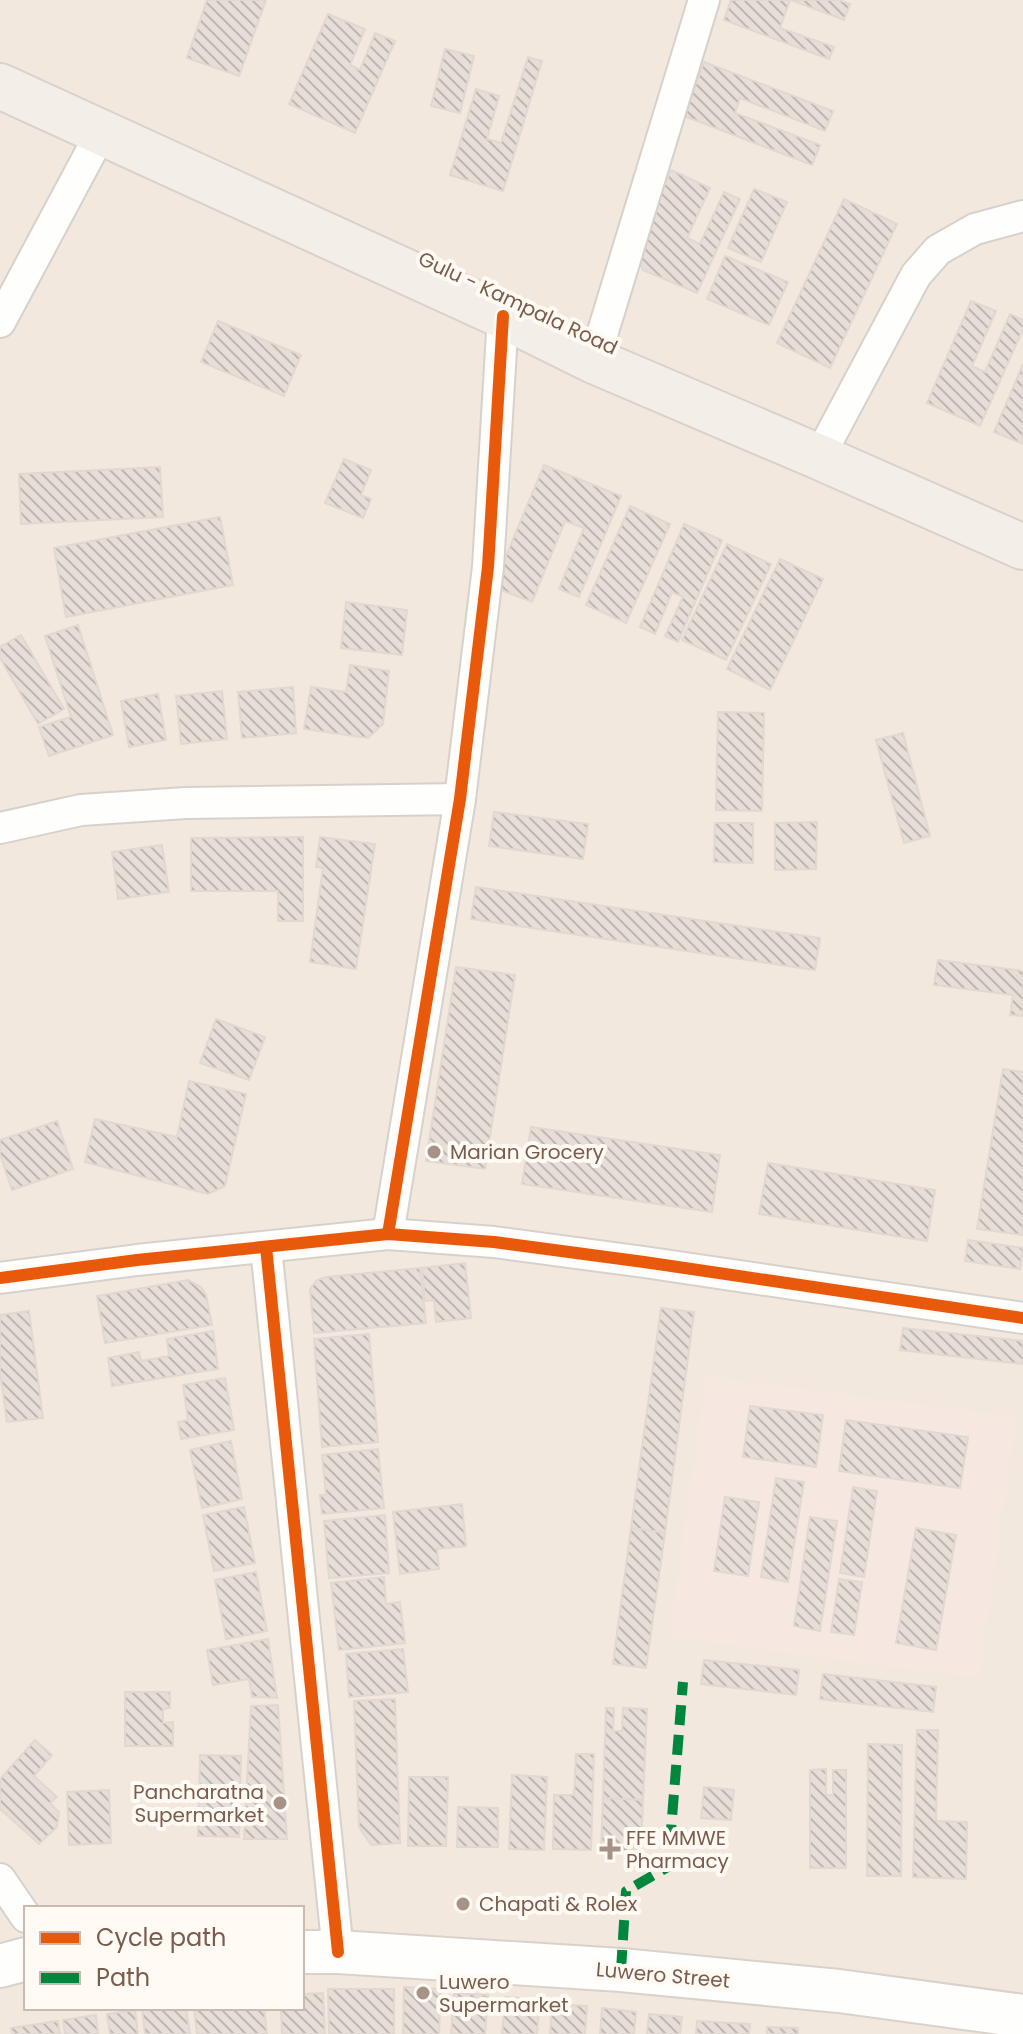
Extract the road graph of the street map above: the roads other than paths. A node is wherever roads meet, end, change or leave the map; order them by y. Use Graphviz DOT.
graph roads {
  1 [pos="704,0"];
  2 [pos="0,86"];
  3 [pos="101,133"];
  4 [pos="1023,216"];
  5 [pos="503,316"];
  6 [pos="0,322"];
  7 [pos="594,361"];
  8 [pos="819,457"];
  9 [pos="1023,547"];
  10 [pos="460,799"];
  11 [pos="0,828"];
  12 [pos="388,1234"];
  13 [pos="266,1247"];
  14 [pos="0,1278"];
  15 [pos="1023,1318"];
  16 [pos="0,1879"];
  17 [pos="24,1914"];
  18 [pos="320,1952"];
  19 [pos="24,1960"];
  20 [pos="0,1966"];
  21 [pos="1023,2016"];
  1 -- 7 [label="street"];
  2 -- 3 [label="main road, Gulu - Kampala Road"];
  3 -- 5 [label="main road, Gulu - Kampala Road"];
  3 -- 6 [label="street"];
  4 -- 8 [label="street"];
  5 -- 7 [label="main road, Gulu - Kampala Road"];
  5 -- 10 [label="street"];
  7 -- 8 [label="main road, Gulu - Kampala Road"];
  8 -- 9 [label="main road, Gulu - Kampala Road"];
  10 -- 11 [label="street"];
  10 -- 12 [label="street"];
  12 -- 13 [label="street"];
  12 -- 15 [label="street"];
  13 -- 14 [label="street"];
  13 -- 18 [label="street"];
  16 -- 17 [label="street"];
  18 -- 21 [label="main road, Luwero Street"];
  19 -- 20 [label="main road"];
}
